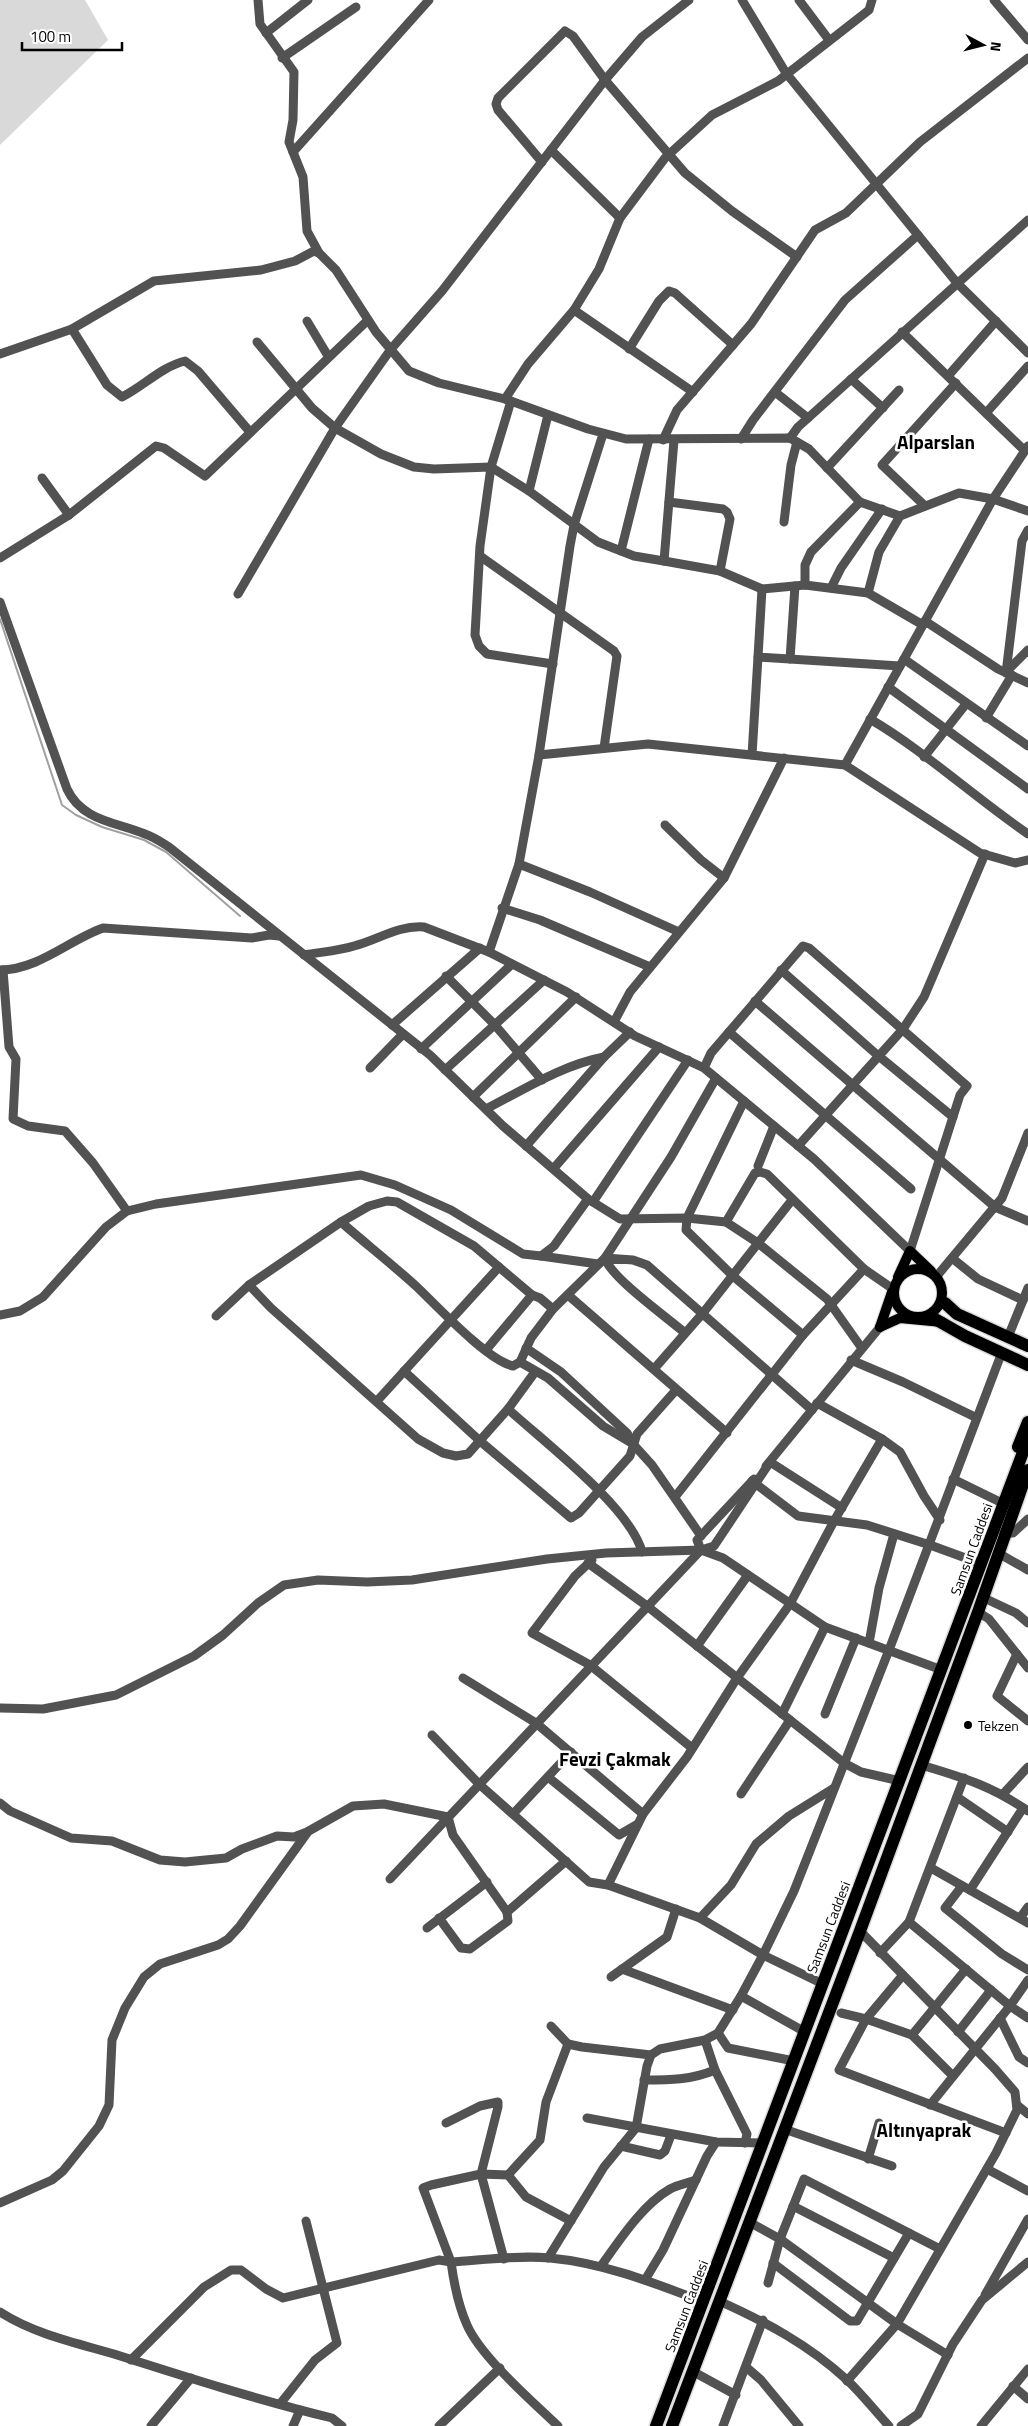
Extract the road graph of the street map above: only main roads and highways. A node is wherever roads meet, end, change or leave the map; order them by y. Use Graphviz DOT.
graph roads {
  1 [pos="936,1277"];
  2 [pos="894,1286"];
  3 [pos="944,1298"];
  4 [pos="917,1318"];
  5 [pos="936,1320"];
  6 [pos="1028,1346"];
  7 [pos="1028,1352"];
  8 [pos="1028,1360"];
  9 [pos="1028,1365"];
  10 [pos="1028,1422"];
  11 [pos="1028,1439"];
  12 [pos="1028,1470"];
  13 [pos="1028,1489"];
  14 [pos="999,1532"];
  15 [pos="656,2426"];
  16 [pos="672,2426"];
  1 -- 2 [label="main road"];
  1 -- 2 [label="main road"];
  1 -- 3 [label="main road"];
  2 -- 4 [label="main road"];
  2 -- 4 [label="main road"];
  3 -- 4 [label="main road"];
  3 -- 6 [label="highway"];
  3 -- 7 [label="main road"];
  4 -- 5 [label="main road"];
  5 -- 8 [label="main road"];
  5 -- 9 [label="highway"];
  10 -- 14 [label="highway"];
  11 -- 14 [label="highway, Samsun Caddesi"];
  12 -- 14 [label="highway, Samsun Caddesi"];
  13 -- 14 [label="highway"];
  14 -- 15 [label="highway, Samsun Caddesi"];
  14 -- 16 [label="highway, Samsun Caddesi"];
}
